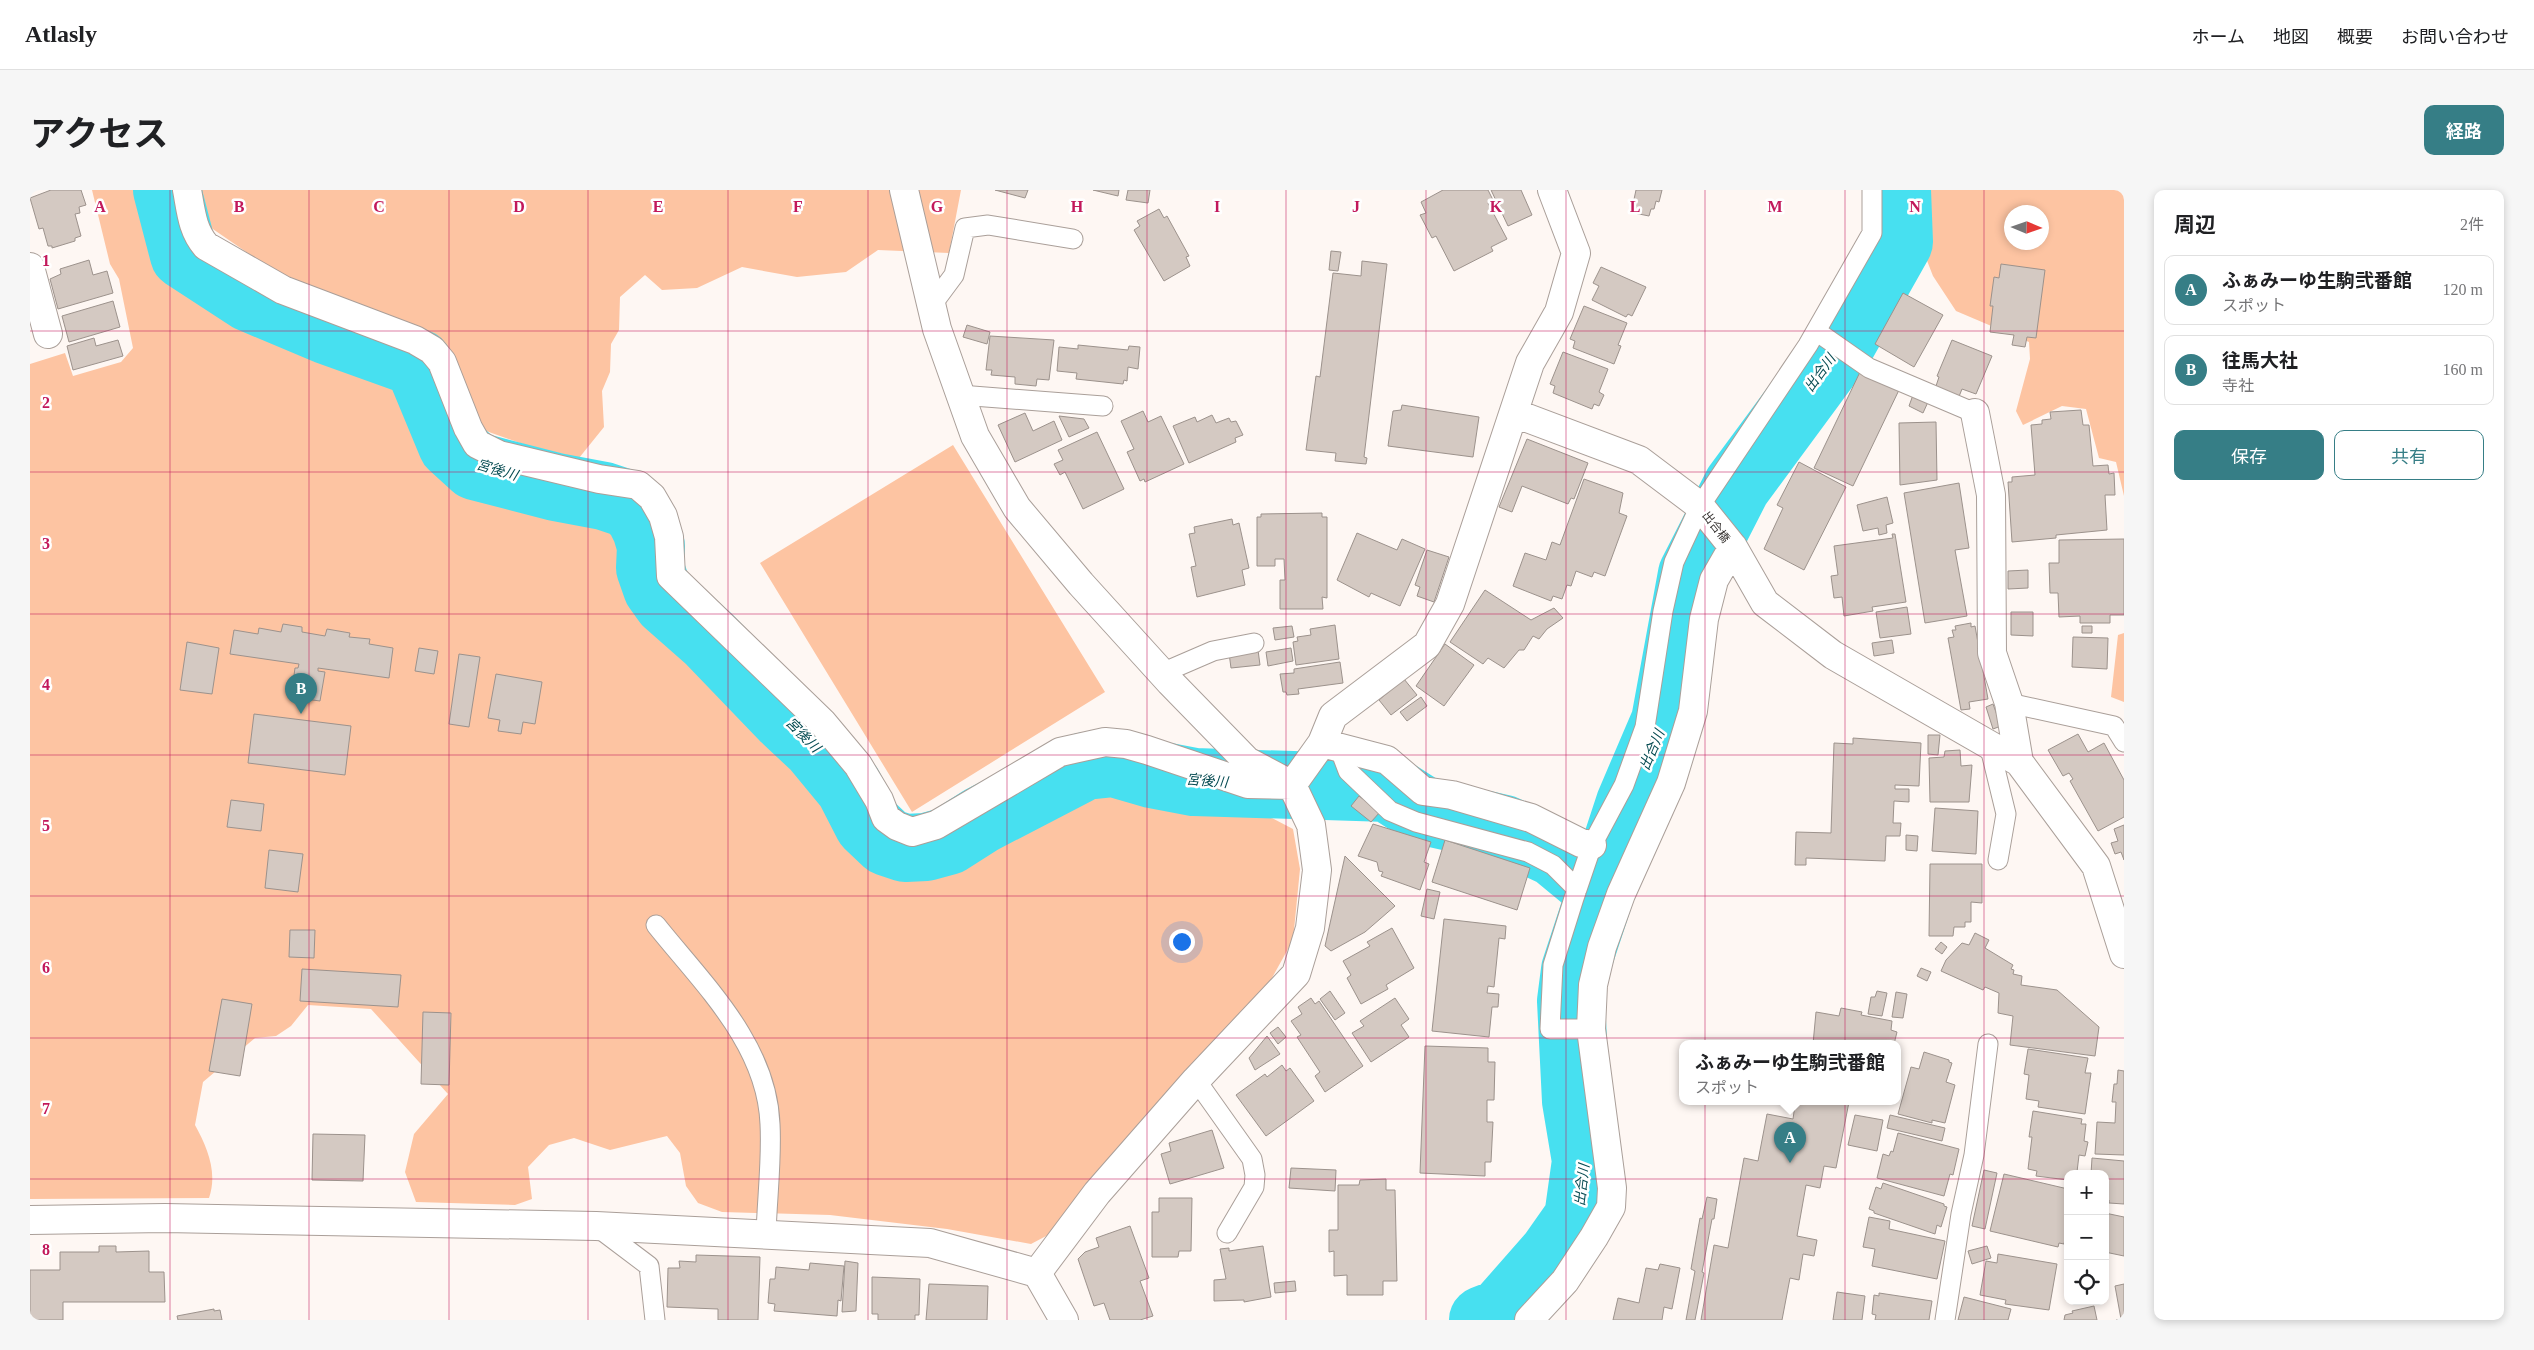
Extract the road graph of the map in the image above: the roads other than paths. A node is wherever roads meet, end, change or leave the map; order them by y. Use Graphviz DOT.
graph roads {
  1 [pos="187,190"];
  2 [pos="904,190"];
  3 [pos="1552,190"];
  4 [pos="1872,190"];
  5 [pos="1073,239"];
  6 [pos="30,267"];
  7 [pos="931,306"];
  8 [pos="1816,331"];
  9 [pos="48,334"];
  10 [pos="960,395"];
  11 [pos="1102,406"];
  12 [pos="1514,413"];
  13 [pos="1975,413"];
  14 [pos="1700,506"];
  15 [pos="1733,547"];
  16 [pos="1254,644"];
  17 [pos="1162,673"];
  18 [pos="2009,703"];
  19 [pos="2124,742"];
  20 [pos="1989,744"];
  21 [pos="1331,745"];
  22 [pos="2019,762"];
  23 [pos="1292,785"];
  24 [pos="1592,845"];
  25 [pos="1998,860"];
  26 [pos="1577,890"];
  27 [pos="656,925"];
  28 [pos="2124,954"];
  29 [pos="1591,1029"];
  30 [pos="1988,1044"];
  31 [pos="1196,1080"];
  32 [pos="30,1220"];
  33 [pos="596,1226"];
  34 [pos="1227,1233"];
  35 [pos="766,1235"];
  36 [pos="1037,1273"];
  37 [pos="655,1320"];
  38 [pos="1064,1320"];
  39 [pos="1530,1320"];
  40 [pos="1945,1320"];
  1 -- 23 [label="street"];
  2 -- 7 [label="street"];
  3 -- 12 [label="street"];
  4 -- 8 [label="lane"];
  5 -- 7 [label="lane"];
  6 -- 9 [label="street"];
  7 -- 10 [label="street"];
  8 -- 13 [label="lane"];
  8 -- 14 [label="lane"];
  10 -- 11 [label="lane"];
  10 -- 17 [label="street"];
  12 -- 14 [label="street, 出合橋"];
  12 -- 21 [label="street"];
  13 -- 18 [label="street"];
  14 -- 15 [label="street, 出合橋"];
  14 -- 24 [label="lane"];
  15 -- 20 [label="street, 出合橋"];
  15 -- 29 [label="street"];
  16 -- 17 [label="lane"];
  17 -- 23 [label="street"];
  18 -- 19 [label="lane"];
  18 -- 22 [label="street"];
  20 -- 22 [label="street, 出合橋"];
  20 -- 25 [label="lane"];
  21 -- 23 [label="street"];
  21 -- 24 [label="street"];
  21 -- 26 [label="lane"];
  22 -- 28 [label="street"];
  23 -- 31 [label="street"];
  24 -- 26 [label="lane"];
  26 -- 29 [label="lane"];
  27 -- 35 [label="lane"];
  29 -- 39 [label="street"];
  30 -- 40 [label="lane"];
  31 -- 34 [label="lane"];
  31 -- 36 [label="street"];
  32 -- 33 [label="street"];
  33 -- 35 [label="street"];
  33 -- 37 [label="lane"];
  35 -- 36 [label="street"];
  36 -- 38 [label="street"];
}
